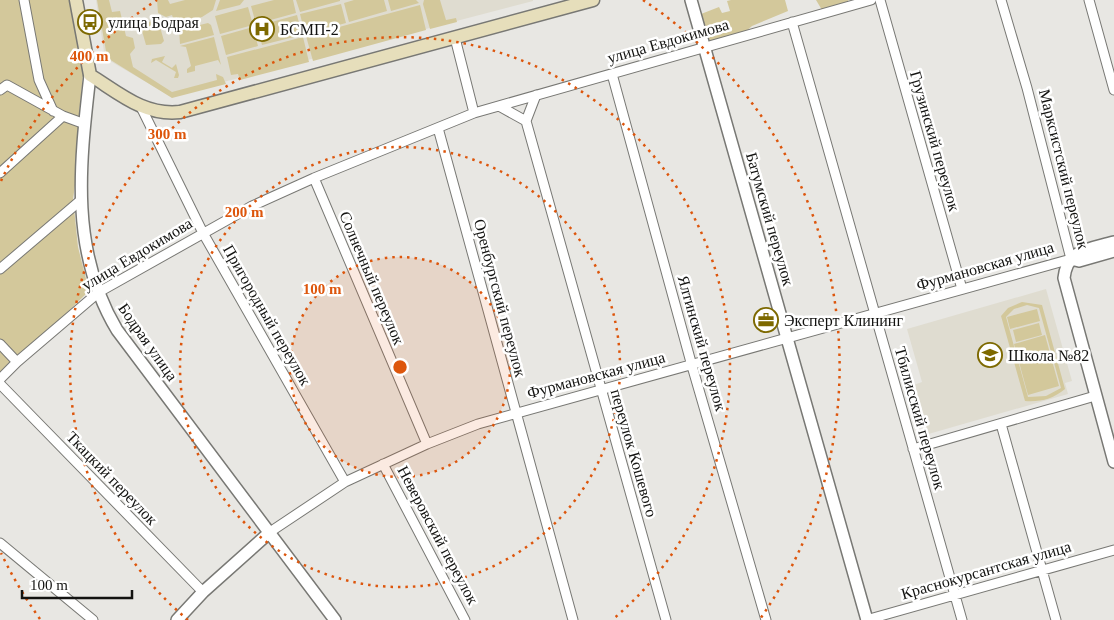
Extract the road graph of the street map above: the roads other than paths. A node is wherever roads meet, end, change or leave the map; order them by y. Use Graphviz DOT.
graph roads {
  1 [pos="24,0"];
  2 [pos="76,0"];
  3 [pos="593,0"];
  4 [pos="691,0"];
  5 [pos="871,0"];
  6 [pos="880,0"];
  7 [pos="1001,0"];
  8 [pos="1089,0"];
  9 [pos="792,22"];
  10 [pos="455,38"];
  11 [pos="704,48"];
  12 [pos="612,74"];
  13 [pos="90,75"];
  14 [pos="0,90"];
  15 [pos="1114,90"];
  16 [pos="536,95"];
  17 [pos="499,106"];
  18 [pos="141,107"];
  19 [pos="53,111"];
  20 [pos="474,113"];
  21 [pos="63,116"];
  22 [pos="526,121"];
  23 [pos="85,124"];
  24 [pos="438,128"];
  25 [pos="0,172"];
  26 [pos="314,178"];
  27 [pos="81,200"];
  28 [pos="203,233"];
  29 [pos="1114,242"];
  30 [pos="1114,251"];
  31 [pos="1071,259"];
  32 [pos="0,269"];
  33 [pos="962,289"];
  34 [pos="99,292"];
  35 [pos="875,315"];
  36 [pos="787,339"];
  37 [pos="0,344"];
  38 [pos="17,362"];
  39 [pos="692,366"];
  40 [pos="0,380"];
  41 [pos="0,384"];
  42 [pos="601,391"];
  43 [pos="1095,396"];
  44 [pos="516,413"];
  45 [pos="1001,424"];
  46 [pos="427,444"];
  47 [pos="913,449"];
  48 [pos="1114,462"];
  49 [pos="383,464"];
  50 [pos="345,482"];
  51 [pos="270,532"];
  52 [pos="0,543"];
  53 [pos="1114,550"];
  54 [pos="1041,570"];
  55 [pos="203,592"];
  56 [pos="955,595"];
  57 [pos="93,620"];
  58 [pos="177,620"];
  59 [pos="335,620"];
  60 [pos="465,620"];
  61 [pos="573,620"];
  62 [pos="666,620"];
  63 [pos="766,620"];
  64 [pos="867,620"];
  65 [pos="962,620"];
  66 [pos="1056,620"];
  1 -- 19 [label="street"];
  2 -- 13 [label="main road, Бодрая улица"];
  3 -- 10 [label="main road"];
  4 -- 11 [label="street, Батумский переулок"];
  5 -- 9 [label="street, улица Евдокимова"];
  6 -- 33 [label="street, Грузинский переулок"];
  7 -- 31 [label="street, Марксистский переулок"];
  8 -- 15 [label="street"];
  9 -- 11 [label="street, улица Евдокимова"];
  9 -- 35 [label="street, Тбилисский переулок"];
  10 -- 18 [label="main road"];
  10 -- 20 [label="street"];
  11 -- 12 [label="street, улица Евдокимова"];
  11 -- 36 [label="street, Батумский переулок"];
  12 -- 16 [label="street, улица Евдокимова"];
  12 -- 39 [label="street, Ялтинский переулок"];
  13 -- 18 [label="main road"];
  13 -- 23 [label="street, Бодрая улица"];
  14 -- 19 [label="street"];
  16 -- 17 [label="street, улица Евдокимова"];
  16 -- 22 [label="street"];
  17 -- 20 [label="street, улица Евдокимова"];
  17 -- 22 [label="street"];
  18 -- 28 [label="street, Пригородный переулок"];
  19 -- 21 [label="street"];
  20 -- 24 [label="street, улица Евдокимова"];
  21 -- 23 [label="street"];
  21 -- 25 [label="street"];
  22 -- 42 [label="street, переулок Кошевого"];
  23 -- 27 [label="street, Бодрая улица"];
  24 -- 26 [label="street, улица Евдокимова"];
  24 -- 44 [label="street, Оренбургский переулок"];
  26 -- 28 [label="street, улица Евдокимова"];
  26 -- 46 [label="street, Солнечный переулок"];
  27 -- 32 [label="street"];
  27 -- 34 [label="street, Бодрая улица"];
  28 -- 34 [label="street, улица Евдокимова"];
  28 -- 50 [label="street, Пригородный переулок"];
  29 -- 31 [label="street, Фурмановская улица"];
  30 -- 31 [label="street, Фурмановская улица"];
  31 -- 33 [label="street, Фурмановская улица"];
  31 -- 43 [label="street, Марксистский переулок"];
  33 -- 35 [label="street, Фурмановская улица"];
  34 -- 38 [label="street, улица Евдокимова"];
  34 -- 51 [label="street, Бодрая улица"];
  35 -- 36 [label="street, Фурмановская улица"];
  35 -- 47 [label="street, Тбилисский переулок"];
  36 -- 39 [label="street, Фурмановская улица"];
  36 -- 64 [label="street, Батумский переулок"];
  37 -- 38 [label="street"];
  38 -- 40 [label="street, улица Евдокимова"];
  39 -- 42 [label="street, Фурмановская улица"];
  39 -- 63 [label="street, Ялтинский переулок"];
  41 -- 55 [label="street, Ткацкий переулок"];
  42 -- 44 [label="street, Фурмановская улица"];
  42 -- 62 [label="street, переулок Кошевого"];
  43 -- 45 [label="street"];
  43 -- 48 [label="street, Марксистский переулок"];
  44 -- 46 [label="street, Фурмановская улица"];
  44 -- 61 [label="street, Оренбургский переулок"];
  45 -- 47 [label="street"];
  45 -- 54 [label="street"];
  46 -- 49 [label="street, Фурмановская улица"];
  47 -- 56 [label="street, Тбилисский переулок"];
  49 -- 50 [label="street, Фурмановская улица"];
  49 -- 60 [label="street, Неверовский переулок"];
  50 -- 51 [label="street, Фурмановская улица"];
  51 -- 55 [label="street, Фурмановская улица"];
  51 -- 59 [label="street, Бодрая улица"];
  52 -- 57 [label="street"];
  53 -- 54 [label="street, Краснокурсантская улица"];
  54 -- 56 [label="street, Краснокурсантская улица"];
  54 -- 66 [label="street"];
  55 -- 58 [label="street, Фурмановская улица"];
  56 -- 64 [label="street, Краснокурсантская улица"];
  56 -- 65 [label="street, Тбилисский переулок"];
}
